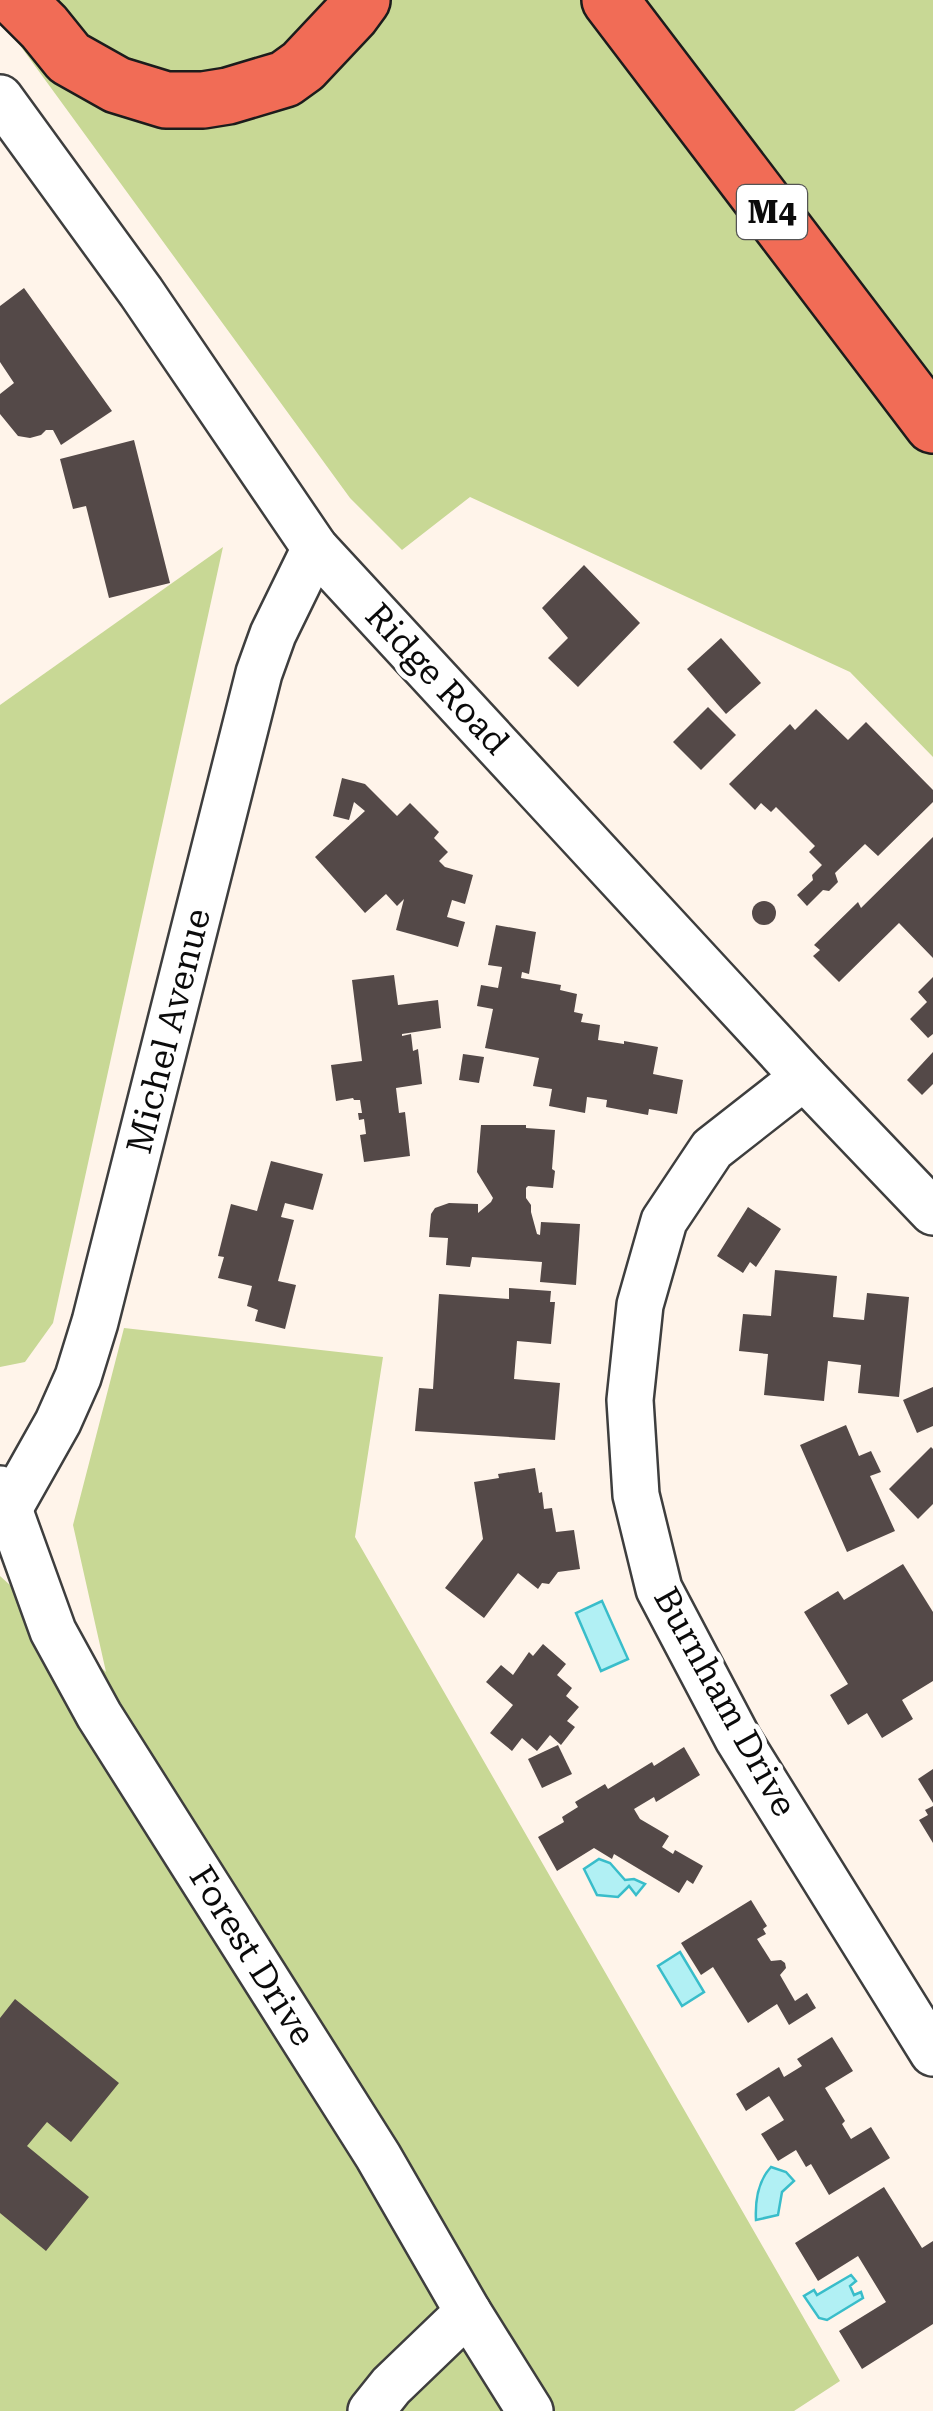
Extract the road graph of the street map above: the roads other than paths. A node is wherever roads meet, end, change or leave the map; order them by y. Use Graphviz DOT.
graph roads {
  1 [pos="17,0"];
  2 [pos="362,0"];
  3 [pos="610,0"];
  4 [pos="0,98"];
  5 [pos="933,425"];
  6 [pos="315,548"];
  7 [pos="804,1077"];
  8 [pos="933,1212"];
  9 [pos="5,1499"];
  10 [pos="933,2053"];
  11 [pos="468,2312"];
  12 [pos="371,2411"];
  13 [pos="530,2411"];
  1 -- 2 [label="highway"];
  3 -- 5 [label="highway, M4"];
  4 -- 6 [label="street, Ridge Road"];
  6 -- 7 [label="street, Ridge Road"];
  6 -- 9 [label="street, Michel Avenue"];
  7 -- 8 [label="street, Ridge Road"];
  7 -- 10 [label="street, Burnham Drive"];
  9 -- 11 [label="street, Forest Drive"];
  11 -- 12 [label="street"];
  11 -- 13 [label="street, Forest Drive"];
}
